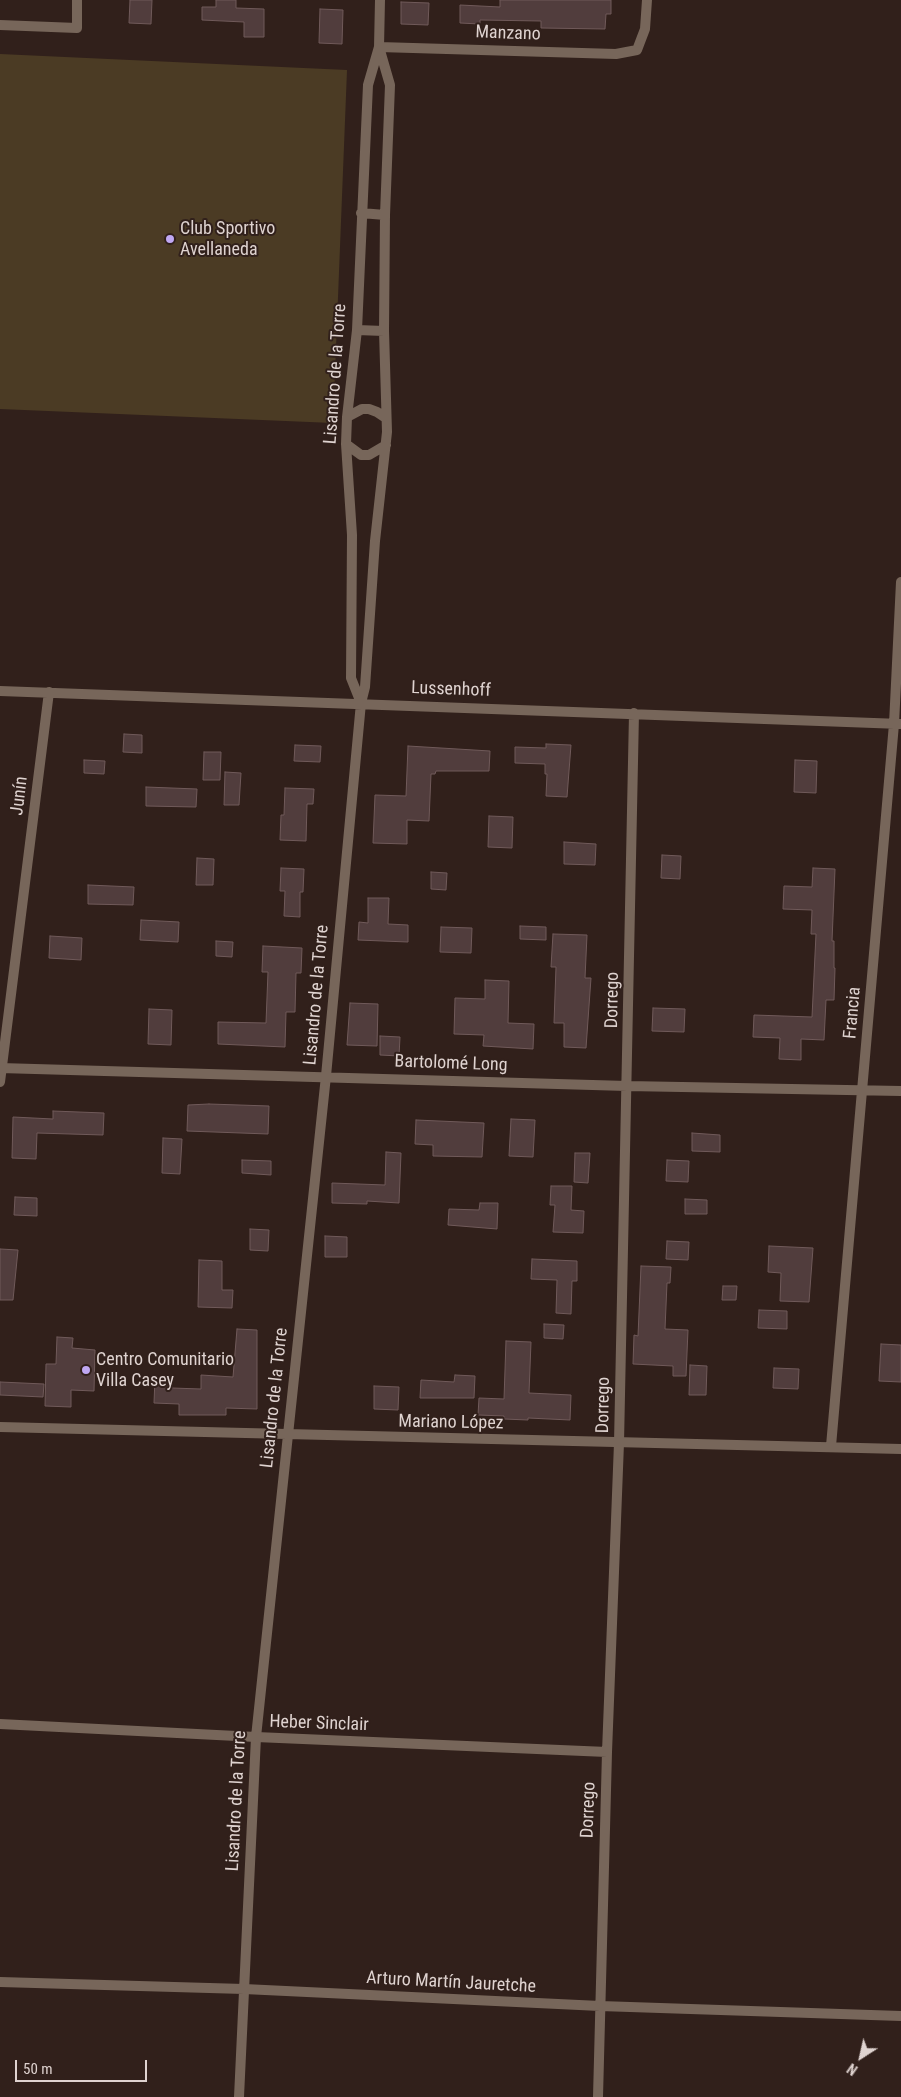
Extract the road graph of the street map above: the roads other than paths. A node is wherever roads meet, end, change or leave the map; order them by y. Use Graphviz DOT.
graph roads {
  1 [pos="78,0"];
  2 [pos="380,0"];
  3 [pos="647,0"];
  4 [pos="0,25"];
  5 [pos="379,47"];
  6 [pos="361,214"];
  7 [pos="385,215"];
  8 [pos="357,330"];
  9 [pos="384,331"];
  10 [pos="347,417"];
  11 [pos="386,418"];
  12 [pos="346,444"];
  13 [pos="386,445"];
  14 [pos="901,582"];
  15 [pos="0,691"];
  16 [pos="49,692"];
  17 [pos="361,703"];
  18 [pos="634,713"];
  19 [pos="897,724"];
  20 [pos="1,1068"];
  21 [pos="326,1076"];
  22 [pos="0,1082"];
  23 [pos="627,1086"];
  24 [pos="862,1089"];
  25 [pos="901,1091"];
  26 [pos="0,1427"];
  27 [pos="288,1435"];
  28 [pos="619,1443"];
  29 [pos="831,1446"];
  30 [pos="901,1449"];
  31 [pos="0,1724"];
  32 [pos="256,1737"];
  33 [pos="607,1752"];
  34 [pos="0,1982"];
  35 [pos="244,1989"];
  36 [pos="600,2006"];
  37 [pos="901,2016"];
  38 [pos="239,2097"];
  39 [pos="598,2097"];
  1 -- 4 [label="street"];
  2 -- 5 [label="street, Lisandro de la Torre"];
  3 -- 5 [label="street, Manzano"];
  5 -- 6 [label="street, Lisandro de la Torre"];
  5 -- 7 [label="street, Lisandro de la Torre"];
  6 -- 7 [label="street"];
  6 -- 8 [label="street, Lisandro de la Torre"];
  7 -- 9 [label="street, Lisandro de la Torre"];
  8 -- 9 [label="street"];
  8 -- 10 [label="street, Lisandro de la Torre"];
  9 -- 11 [label="street, Lisandro de la Torre"];
  10 -- 11 [label="street"];
  10 -- 12 [label="street, Lisandro de la Torre"];
  11 -- 13 [label="street, Lisandro de la Torre"];
  12 -- 13 [label="street"];
  12 -- 17 [label="street, Lisandro de la Torre"];
  13 -- 17 [label="street, Lisandro de la Torre"];
  14 -- 19 [label="street, Francia"];
  15 -- 16 [label="street, Lussenhoff"];
  16 -- 17 [label="street, Lussenhoff"];
  16 -- 20 [label="street, Junín"];
  17 -- 18 [label="street, Lussenhoff"];
  17 -- 21 [label="street, Lisandro de la Torre"];
  18 -- 19 [label="street, Lussenhoff"];
  18 -- 23 [label="street, Dorrego"];
  19 -- 24 [label="street, Francia"];
  20 -- 21 [label="street, Bartolomé Long"];
  20 -- 22 [label="street, Junín"];
  21 -- 23 [label="street, Bartolomé Long"];
  21 -- 27 [label="street, Lisandro de la Torre"];
  23 -- 24 [label="street, Bartolomé Long"];
  23 -- 28 [label="street, Dorrego"];
  24 -- 25 [label="street, Bartolomé Long"];
  24 -- 29 [label="street, Francia"];
  26 -- 27 [label="street, Mariano López"];
  27 -- 28 [label="street, Mariano López"];
  27 -- 32 [label="street, Lisandro de la Torre"];
  28 -- 29 [label="street, Mariano López"];
  28 -- 33 [label="street, Dorrego"];
  29 -- 30 [label="street, Mariano López"];
  31 -- 32 [label="street, Heber Sinclair"];
  32 -- 33 [label="street, Heber Sinclair"];
  32 -- 35 [label="street, Lisandro de la Torre"];
  33 -- 36 [label="street, Dorrego"];
  34 -- 35 [label="street, Arturo Martín Jauretche"];
  35 -- 36 [label="street, Arturo Martín Jauretche"];
  35 -- 38 [label="street, Lisandro de la Torre"];
  36 -- 37 [label="street, Arturo Martín Jauretche"];
  36 -- 39 [label="street, Dorrego"];
}
